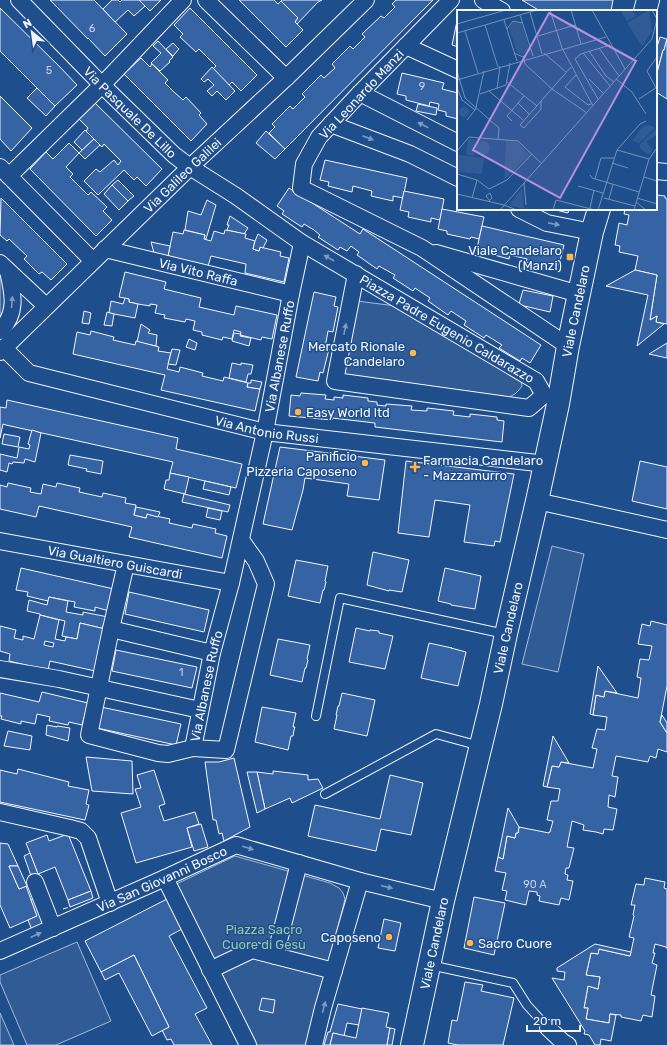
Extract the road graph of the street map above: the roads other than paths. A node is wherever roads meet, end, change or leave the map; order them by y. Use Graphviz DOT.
graph roads {
  1 [pos="19,0"];
  2 [pos="182,0"];
  3 [pos="206,0"];
  4 [pos="366,0"];
  5 [pos="451,0"];
  6 [pos="483,0"];
  7 [pos="648,0"];
  8 [pos="500,10"];
  9 [pos="645,10"];
  10 [pos="406,46"];
  11 [pos="457,70"];
  12 [pos="286,78"];
  13 [pos="102,85"];
  14 [pos="360,93"];
  15 [pos="331,124"];
  16 [pos="457,142"];
  17 [pos="190,167"];
  18 [pos="8,171"];
  19 [pos="657,171"];
  20 [pos="667,172"];
  21 [pos="457,178"];
  22 [pos="521,210"];
  23 [pos="599,210"];
  24 [pos="592,232"];
  25 [pos="302,243"];
  26 [pos="422,248"];
  27 [pos="105,249"];
  28 [pos="93,261"];
  29 [pos="4,267"];
  30 [pos="356,274"];
  31 [pos="291,294"];
  32 [pos="579,294"];
  33 [pos="46,306"];
  34 [pos="0,331"];
  35 [pos="568,346"];
  36 [pos="2,350"];
  37 [pos="551,400"];
  38 [pos="265,432"];
  39 [pos="546,464"];
  40 [pos="538,501"];
  41 [pos="667,530"];
  42 [pos="241,540"];
  43 [pos="0,541"];
  44 [pos="126,564"];
  45 [pos="231,583"];
  46 [pos="111,629"];
  47 [pos="506,634"];
  48 [pos="212,653"];
  49 [pos="0,669"];
  50 [pos="98,688"];
  51 [pos="200,710"];
  52 [pos="316,716"];
  53 [pos="481,746"];
  54 [pos="193,748"];
  55 [pos="325,794"];
  56 [pos="0,812"];
  57 [pos="299,863"];
  58 [pos="164,878"];
  59 [pos="360,881"];
  60 [pos="35,882"];
  61 [pos="443,901"];
  62 [pos="110,903"];
  63 [pos="53,928"];
  64 [pos="0,951"];
  65 [pos="275,956"];
  66 [pos="429,965"];
  67 [pos="210,970"];
  68 [pos="334,971"];
  69 [pos="548,1028"];
  70 [pos="248,1045"];
  71 [pos="314,1045"];
  72 [pos="412,1045"];
  73 [pos="568,1045"];
  1 -- 13 [label="street, Via Pasquale De Lillo"];
  2 -- 13 [label="street"];
  3 -- 12 [label="street"];
  4 -- 12 [label="street, Via Galileo Galilei"];
  5 -- 10 [label="street, Via Leonardo Manzi"];
  6 -- 8 [label="street"];
  7 -- 9 [label="main road"];
  10 -- 11 [label="street"];
  10 -- 14 [label="street, Via Leonardo Manzi"];
  12 -- 17 [label="street, Via Galileo Galilei"];
  13 -- 17 [label="street, Via Pasquale De Lillo"];
  13 -- 18 [label="street"];
  14 -- 15 [label="street, Via Leonardo Manzi"];
  16 -- 14 [label="street, one-way"];
  15 -- 21 [label="street, one-way"];
  15 -- 26 [label="street, Via Leonardo Manzi"];
  17 -- 25 [label="street, Via Pasquale De Lillo"];
  17 -- 27 [label="street, Via Galileo Galilei"];
  18 -- 28 [label="street"];
  19 -- 20 [label="street"];
  22 -- 24 [label="street, one-way"];
  23 -- 24 [label="main road, Viale Candelaro"];
  24 -- 32 [label="main road, Viale Candelaro"];
  30 -- 25 [label="street, Via Pasquale De Lillo, one-way"];
  25 -- 31 [label="street, Via Albanese Ruffo"];
  26 -- 32 [label="street, Via Leonardo Manzi"];
  26 -- 35 [label="street, Via Leonardo Manzi"];
  27 -- 28 [label="street, Via Galileo Galilei"];
  27 -- 31 [label="street, Via Vito Raffa"];
  28 -- 33 [label="street, Via Galileo Galilei"];
  29 -- 33 [label="street"];
  34 -- 29 [label="street, one-way"];
  30 -- 37 [label="street, Piazza Padre Eugenio Caldarazzo"];
  37 -- 30 [label="street, Piazza Padre Eugenio Caldarazzo, one-way"];
  31 -- 38 [label="street, Via Albanese Ruffo"];
  32 -- 35 [label="main road, Viale Candelaro"];
  33 -- 36 [label="street, Via Galileo Galilei"];
  35 -- 37 [label="main road, Viale Candelaro"];
  36 -- 38 [label="street, Via Antonio Russi"];
  37 -- 39 [label="main road, Viale Candelaro"];
  38 -- 39 [label="street, Via Antonio Russi"];
  38 -- 42 [label="street, Via Albanese Ruffo"];
  39 -- 40 [label="main road, Viale Candelaro"];
  40 -- 41 [label="street"];
  40 -- 47 [label="main road, Viale Candelaro"];
  42 -- 45 [label="street, Via Albanese Ruffo"];
  42 -- 54 [label="street, Via Albanese Ruffo"];
  43 -- 44 [label="street, Via Gualtiero Guiscardi"];
  44 -- 45 [label="street, Via Gualtiero Guiscardi"];
  44 -- 46 [label="street"];
  45 -- 48 [label="street, Via Albanese Ruffo"];
  46 -- 48 [label="street"];
  46 -- 50 [label="street"];
  47 -- 52 [label="lane"];
  47 -- 53 [label="main road, Viale Candelaro"];
  48 -- 51 [label="street, Via Albanese Ruffo"];
  49 -- 50 [label="street"];
  50 -- 51 [label="street"];
  50 -- 54 [label="street"];
  51 -- 54 [label="street, Via Albanese Ruffo"];
  53 -- 55 [label="lane"];
  53 -- 61 [label="main road, Viale Candelaro"];
  56 -- 62 [label="street"];
  58 -- 57 [label="street, Via San Giovanni Bosco, one-way"];
  57 -- 59 [label="street, Via San Giovanni Bosco"];
  57 -- 65 [label="street"];
  58 -- 62 [label="street, Via San Giovanni Bosco"];
  58 -- 67 [label="street"];
  59 -- 61 [label="street, Via San Giovanni Bosco, one-way"];
  59 -- 68 [label="street"];
  60 -- 63 [label="street"];
  61 -- 66 [label="main road, Viale Candelaro"];
  62 -- 63 [label="street, Via San Giovanni Bosco"];
  64 -- 63 [label="street, Via San Giovanni Bosco, one-way"];
  65 -- 67 [label="street"];
  65 -- 68 [label="street"];
  66 -- 69 [label="lane"];
  66 -- 72 [label="main road, Viale Candelaro"];
  67 -- 70 [label="street"];
  71 -- 68 [label="street, one-way"];
  69 -- 73 [label="street"];
}
